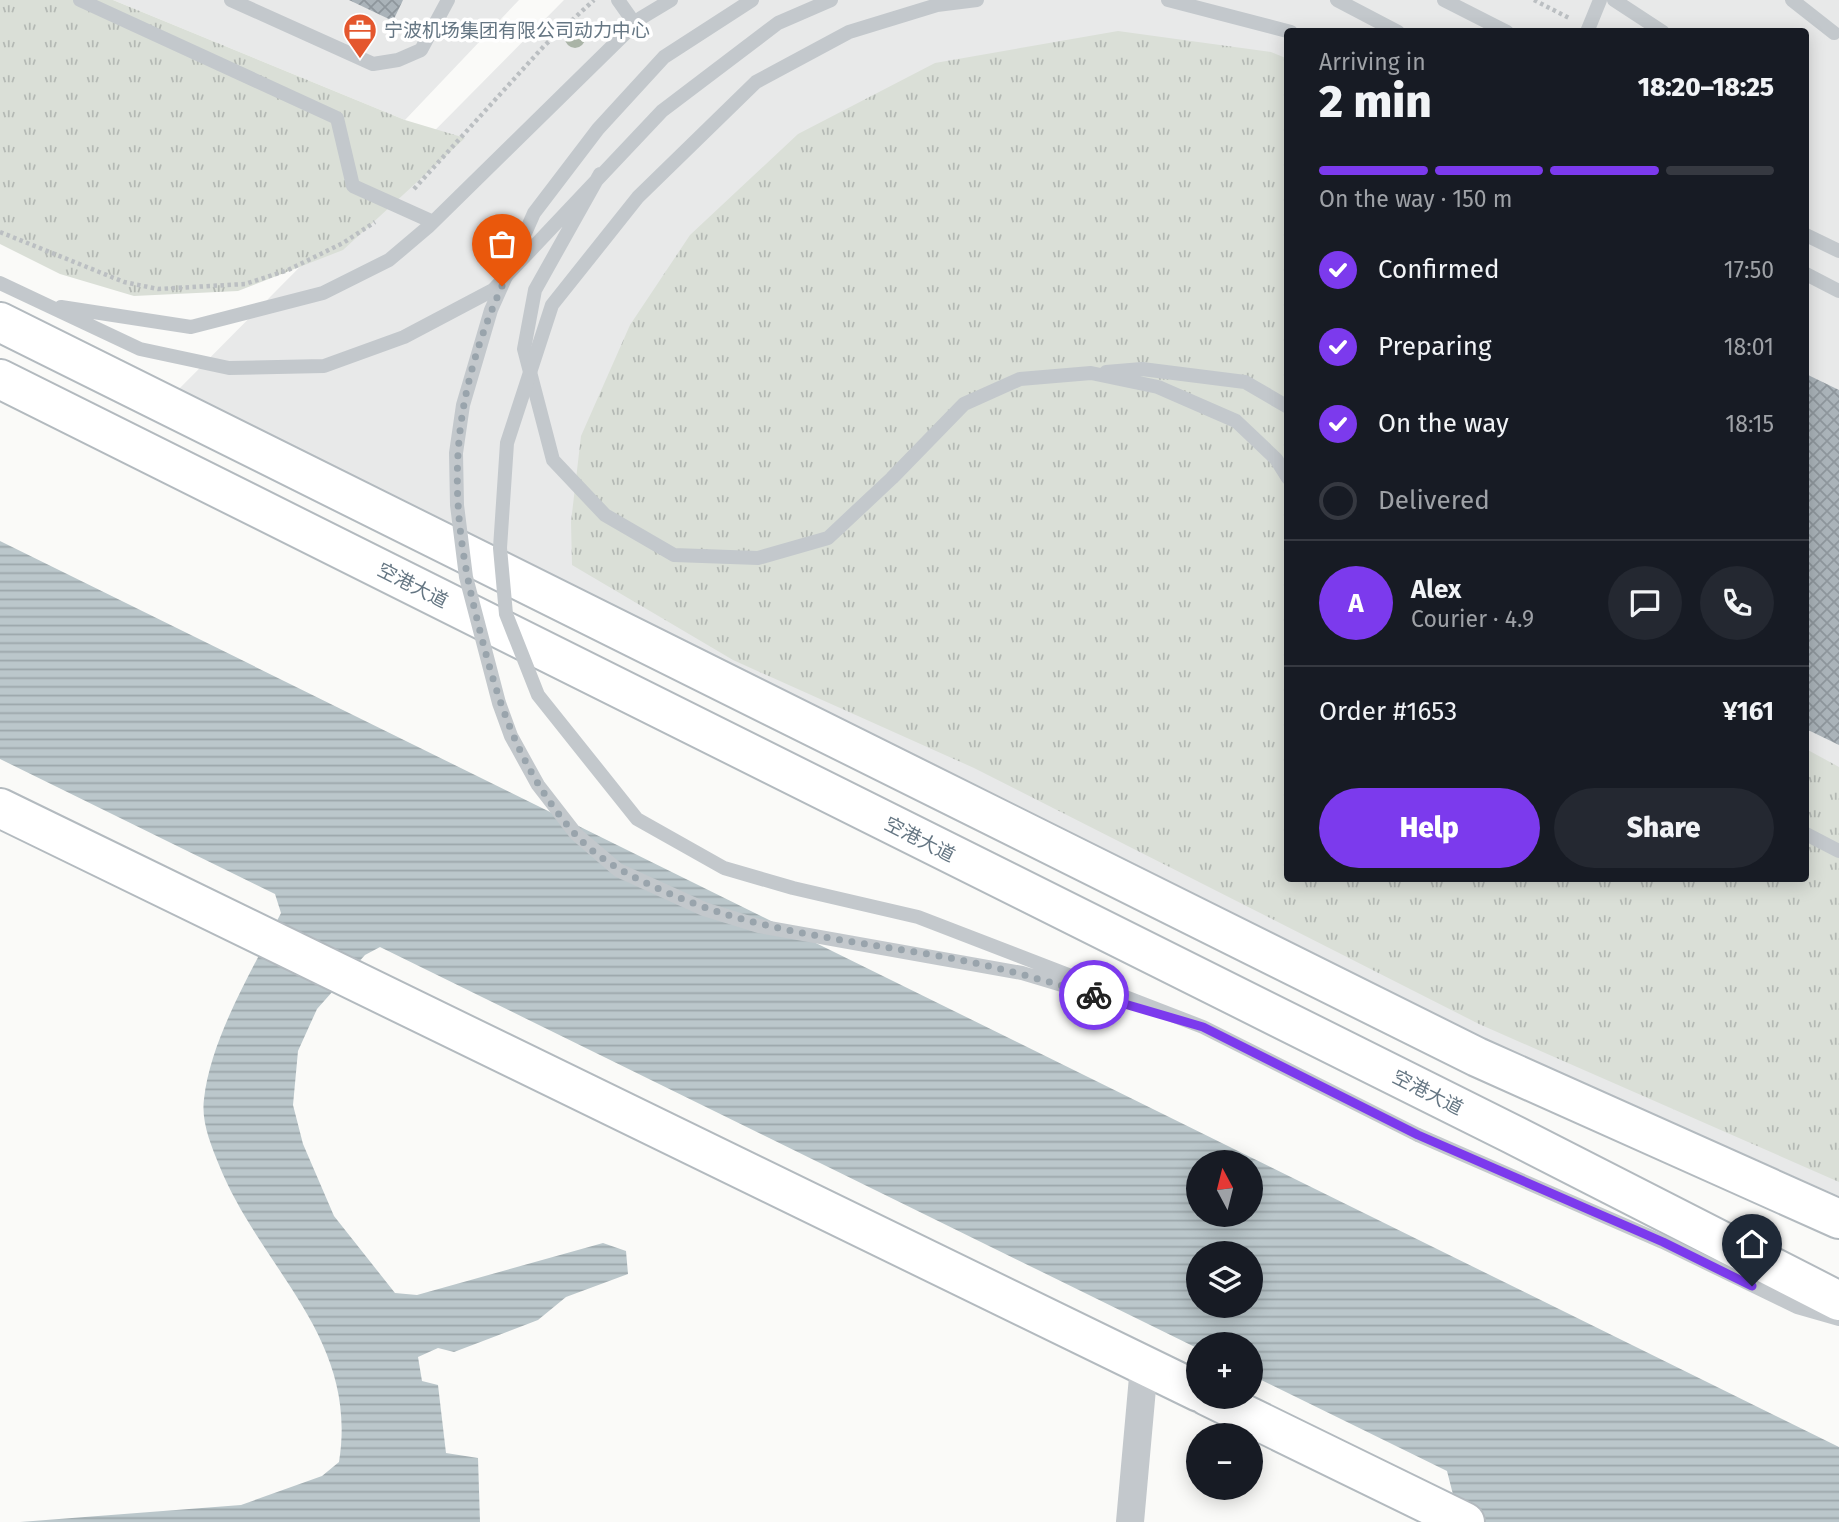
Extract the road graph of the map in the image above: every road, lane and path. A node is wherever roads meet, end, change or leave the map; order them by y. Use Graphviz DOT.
graph roads {
  1 [pos="80,0"];
  2 [pos="231,0"];
  3 [pos="448,0"];
  4 [pos="594,0"];
  5 [pos="618,0"];
  6 [pos="671,0"];
  7 [pos="752,0"];
  8 [pos="831,0"];
  9 [pos="977,0"];
  10 [pos="1168,0"];
  11 [pos="1337,0"];
  12 [pos="1444,0"];
  13 [pos="1534,0"];
  14 [pos="1600,0"];
  15 [pos="1614,0"];
  16 [pos="1792,0"];
  17 [pos="635,24"];
  18 [pos="1390,28"];
  19 [pos="1499,28"];
  20 [pos="1586,28"];
  21 [pos="1588,28"];
  22 [pos="1656,28"];
  23 [pos="1284,30"];
  24 [pos="1835,33"];
  25 [pos="600,174"];
  26 [pos="398,206"];
  27 [pos="433,222"];
  28 [pos="0,232"];
  29 [pos="1809,236"];
  30 [pos="1839,251"];
  31 [pos="1809,276"];
  32 [pos="0,283"];
  33 [pos="1839,291"];
  34 [pos="41,304"];
  35 [pos="0,322"];
  36 [pos="1091,373"];
  37 [pos="0,379"];
  38 [pos="1284,405"];
  39 [pos="1284,472"];
  40 [pos="0,808"];
  41 [pos="1809,836"];
  42 [pos="1839,851"];
  43 [pos="1203,1027"];
  44 [pos="1839,1219"];
  45 [pos="1839,1301"];
  46 [pos="1839,1318"];
  47 [pos="1144,1366"];
  48 [pos="1186,1386"];
  49 [pos="1234,1409"];
  50 [pos="1130,1522"];
  51 [pos="1465,1522"];
  1 -- 26 [label="lane"];
  2 -- 3 [label="lane"];
  4 -- 26 [label="path"];
  5 -- 17 [label="lane"];
  6 -- 17 [label="lane"];
  7 -- 43 [label="lane, bridge"];
  8 -- 25 [label="lane"];
  9 -- 43 [label="lane, bridge"];
  10 -- 23 [label="lane"];
  11 -- 18 [label="lane"];
  12 -- 19 [label="lane"];
  13 -- 20 [label="path"];
  14 -- 21 [label="lane"];
  15 -- 22 [label="lane"];
  16 -- 24 [label="lane"];
  17 -- 27 [label="lane"];
  25 -- 34 [label="lane"];
  25 -- 36 [label="lane"];
  26 -- 27 [label="lane"];
  26 -- 28 [label="path"];
  27 -- 34 [label="lane"];
  29 -- 30 [label="lane"];
  31 -- 33 [label="lane"];
  32 -- 34 [label="lane"];
  35 -- 44 [label="main road"];
  36 -- 38 [label="lane"];
  36 -- 39 [label="lane"];
  37 -- 45 [label="main road, 空港大道"];
  40 -- 47 [label="main road"];
  41 -- 42 [label="lane"];
  43 -- 46 [label="lane, bridge"];
  47 -- 48 [label="main road"];
  47 -- 50 [label="street"];
  49 -- 51 [label="main road"];
}
